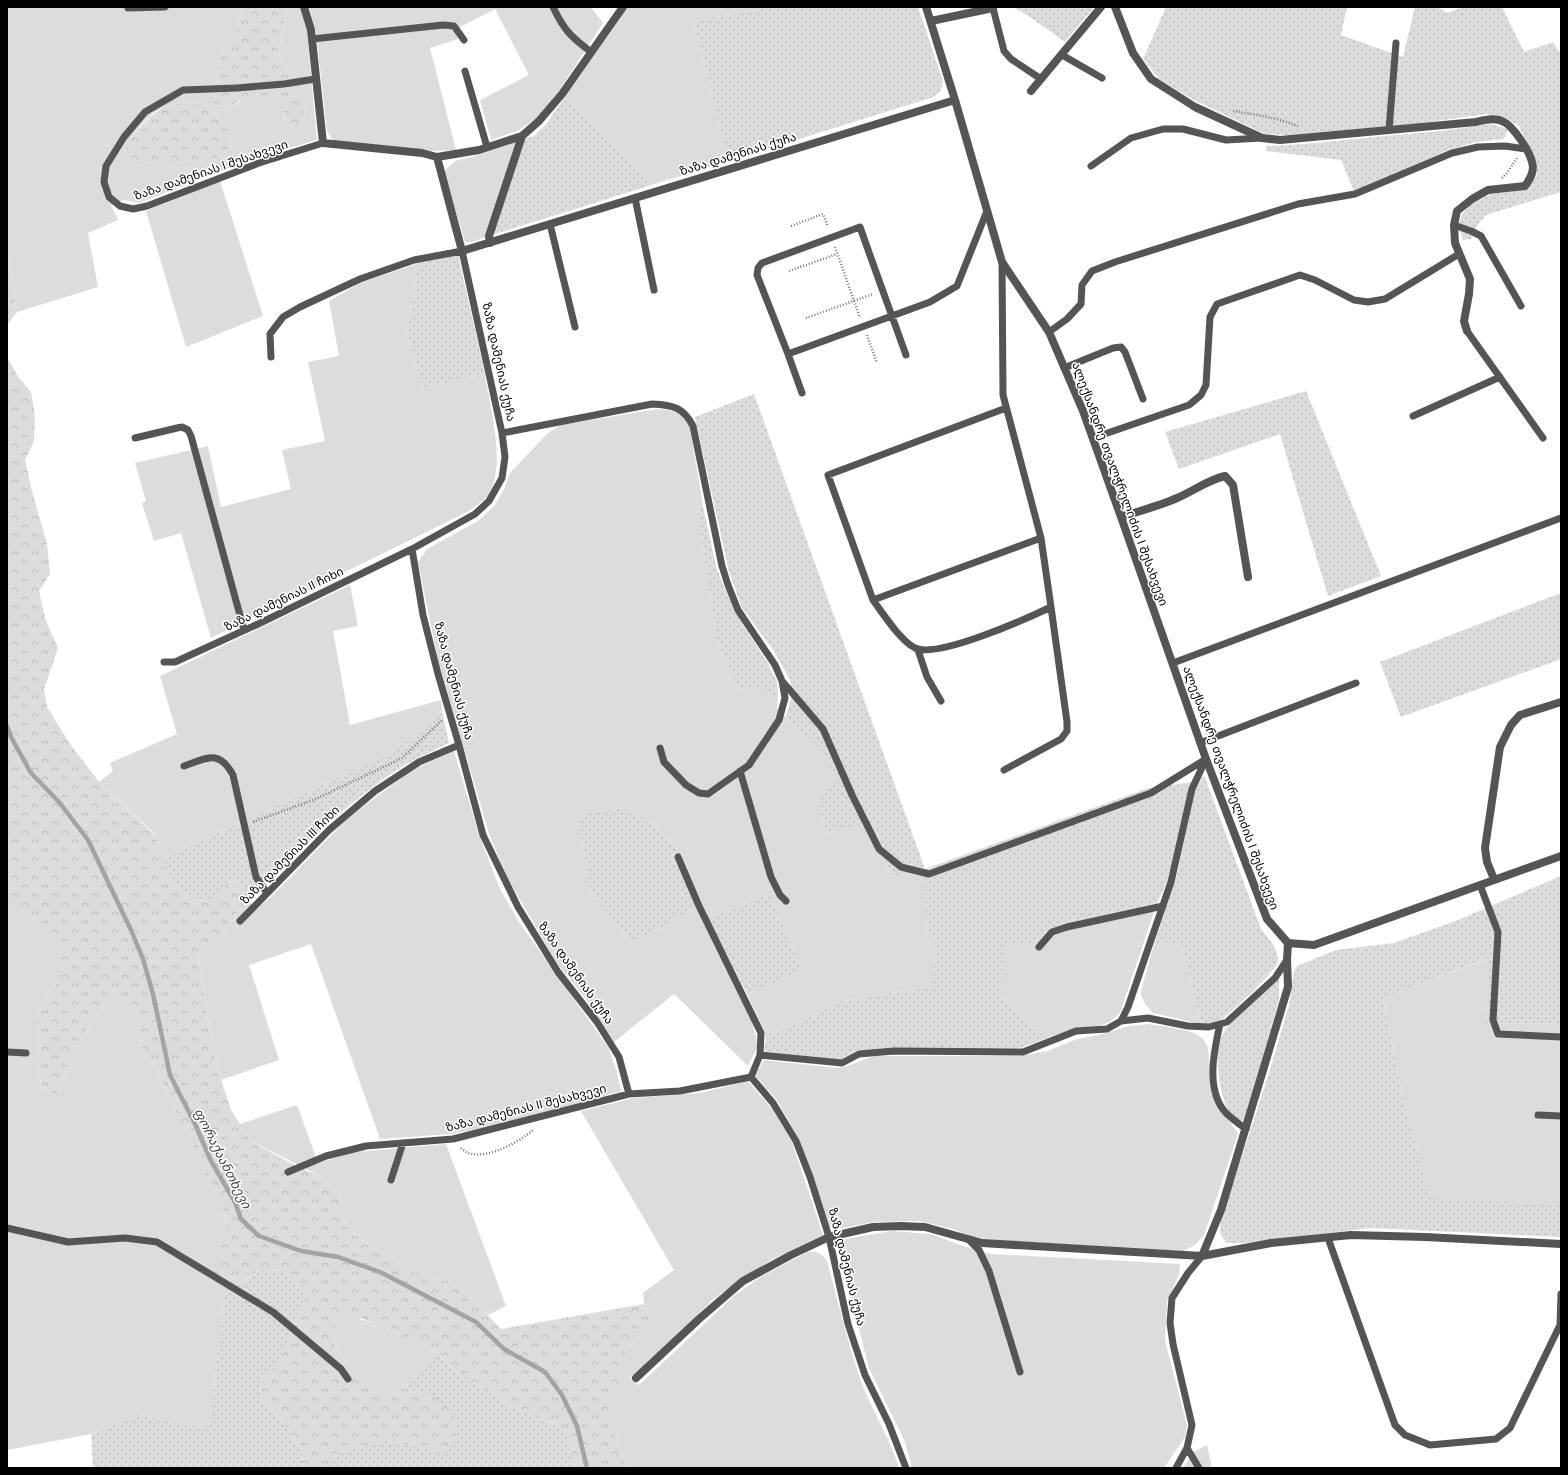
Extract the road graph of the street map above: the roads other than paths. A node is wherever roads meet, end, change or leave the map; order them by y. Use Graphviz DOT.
graph roads {
  1 [pos="165,7"];
  2 [pos="304,7"];
  3 [pos="553,7"];
  4 [pos="623,7"];
  5 [pos="926,7"];
  6 [pos="1101,7"];
  7 [pos="1115,7"];
  8 [pos="128,8"];
  9 [pos="993,8"];
  10 [pos="931,21"];
  11 [pos="312,39"];
  12 [pos="464,40"];
  13 [pos="1396,44"];
  14 [pos="591,52"];
  15 [pos="1062,54"];
  16 [pos="465,71"];
  17 [pos="1102,78"];
  18 [pos="315,79"];
  19 [pos="1041,79"];
  20 [pos="1031,91"];
  21 [pos="955,100"];
  22 [pos="1389,130"];
  23 [pos="522,136"];
  24 [pos="1262,138"];
  25 [pos="323,143"];
  26 [pos="487,147"];
  27 [pos="1523,148"];
  28 [pos="437,157"];
  29 [pos="1091,166"];
  30 [pos="635,198"];
  31 [pos="987,211"];
  32 [pos="550,224"];
  33 [pos="1454,225"];
  34 [pos="490,243"];
  35 [pos="462,251"];
  36 [pos="1459,254"];
  37 [pos="1002,262"];
  38 [pos="654,290"];
  39 [pos="1521,306"];
  40 [pos="892,316"];
  41 [pos="575,327"];
  42 [pos="1467,331"];
  43 [pos="1049,332"];
  44 [pos="788,354"];
  45 [pos="906,355"];
  46 [pos="271,358"];
  47 [pos="1064,368"];
  48 [pos="1500,377"];
  49 [pos="802,393"];
  50 [pos="1143,399"];
  51 [pos="1006,408"];
  52 [pos="1413,416"];
  53 [pos="502,432"];
  54 [pos="134,438"];
  55 [pos="1093,438"];
  56 [pos="1543,438"];
  57 [pos="1121,516"];
  58 [pos="1561,518"];
  59 [pos="1042,538"];
  60 [pos="412,550"];
  61 [pos="1248,577"];
  62 [pos="873,600"];
  63 [pos="1051,607"];
  64 [pos="244,630"];
  65 [pos="918,650"];
  66 [pos="164,662"];
  67 [pos="1173,663"];
  68 [pos="782,681"];
  69 [pos="1356,683"];
  70 [pos="941,701"];
  71 [pos="1561,702"];
  72 [pos="1200,743"];
  73 [pos="459,744"];
  74 [pos="660,748"];
  75 [pos="1206,759"];
  76 [pos="184,766"];
  77 [pos="1004,770"];
  78 [pos="740,771"];
  79 [pos="1561,856"];
  80 [pos="678,857"];
  81 [pos="1494,879"];
  82 [pos="1480,884"];
  83 [pos="267,893"];
  84 [pos="786,900"];
  85 [pos="1163,906"];
  86 [pos="240,921"];
  87 [pos="1288,943"];
  88 [pos="1039,947"];
  89 [pos="1287,960"];
  90 [pos="1121,1021"];
  91 [pos="1220,1024"];
  92 [pos="1561,1037"];
  93 [pos="7,1052"];
  94 [pos="26,1053"];
  95 [pos="760,1056"];
  96 [pos="751,1077"];
  97 [pos="629,1094"];
  98 [pos="1538,1115"];
  99 [pos="1561,1116"];
  100 [pos="1246,1129"];
  101 [pos="403,1143"];
  102 [pos="288,1172"];
  103 [pos="391,1180"];
  104 [pos="7,1228"];
  105 [pos="829,1236"];
  106 [pos="1328,1238"];
  107 [pos="969,1240"];
  108 [pos="1561,1244"];
  109 [pos="1202,1256"];
  110 [pos="1561,1294"];
  111 [pos="1560,1325"];
  112 [pos="1561,1336"];
  113 [pos="1020,1372"];
  114 [pos="348,1378"];
  115 [pos="636,1378"];
  116 [pos="1187,1448"];
  117 [pos="906,1468"];
  118 [pos="1176,1468"];
  119 [pos="1199,1468"];
  1 -- 8 [label="lane"];
  2 -- 11 [label="street"];
  3 -- 14 [label="lane"];
  4 -- 14 [label="street"];
  5 -- 10 [label="street, ალექსანდრე თვალჭრელიძის I შესახვევი"];
  6 -- 15 [label="street"];
  7 -- 24 [label="street"];
  9 -- 10 [label="street"];
  9 -- 19 [label="lane"];
  10 -- 21 [label="street, ალექსანდრე თვალჭრელიძის I შესახვევი"];
  11 -- 12 [label="lane"];
  11 -- 18 [label="street"];
  13 -- 22 [label="lane"];
  14 -- 23 [label="street"];
  15 -- 17 [label="lane"];
  15 -- 19 [label="street"];
  16 -- 26 [label="lane"];
  18 -- 25 [label="street"];
  18 -- 25 [label="lane, ზაზა დამენიას I შესახვევი"];
  19 -- 20 [label="street"];
  21 -- 30 [label="street, ზაზა დამენიას ქუჩა"];
  21 -- 31 [label="street, ალექსანდრე თვალჭრელიძის I შესახვევი"];
  22 -- 24 [label="street"];
  22 -- 27 [label="street"];
  23 -- 26 [label="street"];
  23 -- 34 [label="street"];
  24 -- 29 [label="lane"];
  25 -- 28 [label="street"];
  26 -- 28 [label="street"];
  27 -- 33 [label="street"];
  27 -- 43 [label="lane"];
  28 -- 35 [label="street"];
  30 -- 32 [label="street, ზაზა დამენიას ქუჩა"];
  30 -- 38 [label="lane"];
  31 -- 37 [label="street, ალექსანდრე თვალჭრელიძის I შესახვევი"];
  31 -- 40 [label="lane"];
  32 -- 34 [label="street, ზაზა დამენიას ქუჩა"];
  32 -- 41 [label="lane"];
  33 -- 36 [label="street"];
  33 -- 39 [label="lane"];
  34 -- 35 [label="street, ზაზა დამენიას ქუჩა"];
  35 -- 46 [label="lane"];
  35 -- 53 [label="lane, ზაზა დამენიას ქუჩა"];
  36 -- 42 [label="street"];
  36 -- 55 [label="lane"];
  37 -- 43 [label="street, ალექსანდრე თვალჭრელიძის I შესახვევი"];
  37 -- 51 [label="lane"];
  40 -- 44 [label="lane"];
  40 -- 44 [label="lane"];
  40 -- 45 [label="lane"];
  42 -- 48 [label="lane"];
  43 -- 47 [label="street, ალექსანდრე თვალჭრელიძის I შესახვევი"];
  44 -- 49 [label="lane"];
  47 -- 50 [label="lane"];
  47 -- 55 [label="street, ალექსანდრე თვალჭრელიძის I შესახვევი"];
  48 -- 52 [label="lane"];
  48 -- 56 [label="lane"];
  51 -- 59 [label="lane"];
  51 -- 62 [label="lane"];
  53 -- 60 [label="lane, ზაზა დამენიას ქუჩა"];
  53 -- 68 [label="lane"];
  54 -- 64 [label="lane"];
  55 -- 57 [label="street, ალექსანდრე თვალჭრელიძის I შესახვევი"];
  57 -- 61 [label="street"];
  57 -- 67 [label="street, ალექსანდრე თვალჭრელიძის I შესახვევი"];
  58 -- 67 [label="lane"];
  59 -- 62 [label="lane"];
  59 -- 63 [label="lane"];
  60 -- 64 [label="lane, ზაზა დამენიას II ჩიხი"];
  60 -- 73 [label="lane, ზაზა დამენიას ქუჩა"];
  62 -- 65 [label="lane"];
  63 -- 65 [label="lane"];
  63 -- 77 [label="lane"];
  64 -- 66 [label="lane, ზაზა დამენიას II ჩიხი"];
  65 -- 70 [label="lane"];
  67 -- 72 [label="street, ალექსანდრე თვალჭრელიძის I შესახვევი"];
  68 -- 75 [label="lane"];
  68 -- 78 [label="lane"];
  69 -- 72 [label="lane"];
  71 -- 81 [label="street"];
  72 -- 75 [label="street, ალექსანდრე თვალჭრელიძის I შესახვევი"];
  73 -- 83 [label="lane, ზაზა დამენიას III ჩიხი"];
  73 -- 97 [label="lane, ზაზა დამენიას ქუჩა"];
  74 -- 78 [label="lane"];
  75 -- 85 [label="lane"];
  75 -- 87 [label="street, ალექსანდრე თვალჭრელიძის I შესახვევი"];
  76 -- 83 [label="lane"];
  78 -- 84 [label="lane"];
  79 -- 81 [label="street"];
  80 -- 95 [label="lane"];
  81 -- 82 [label="street"];
  82 -- 87 [label="street"];
  82 -- 92 [label="lane"];
  83 -- 86 [label="lane, ზაზა დამენიას III ჩიხი"];
  85 -- 88 [label="lane"];
  85 -- 90 [label="lane"];
  87 -- 89 [label="street"];
  89 -- 91 [label="lane"];
  89 -- 100 [label="street"];
  90 -- 91 [label="lane"];
  90 -- 95 [label="lane"];
  91 -- 100 [label="lane"];
  93 -- 94 [label="lane"];
  95 -- 96 [label="lane"];
  96 -- 97 [label="lane"];
  96 -- 105 [label="lane, ზაზა დამენიას ქუჩა"];
  97 -- 101 [label="lane, ზაზა დამენიას II შესახვევი"];
  98 -- 99 [label="lane"];
  100 -- 109 [label="street"];
  101 -- 102 [label="lane, ზაზა დამენიას II შესახვევი"];
  101 -- 103 [label="lane"];
  104 -- 114 [label="lane"];
  105 -- 107 [label="street"];
  105 -- 115 [label="street"];
  105 -- 117 [label="lane, ზაზა დამენიას ქუჩა"];
  106 -- 108 [label="street"];
  106 -- 109 [label="street"];
  106 -- 111 [label="lane"];
  107 -- 109 [label="street"];
  107 -- 113 [label="lane"];
  109 -- 116 [label="lane"];
  110 -- 111 [label="lane"];
  111 -- 112 [label="lane"];
  116 -- 118 [label="lane"];
  116 -- 119 [label="lane"];
}
